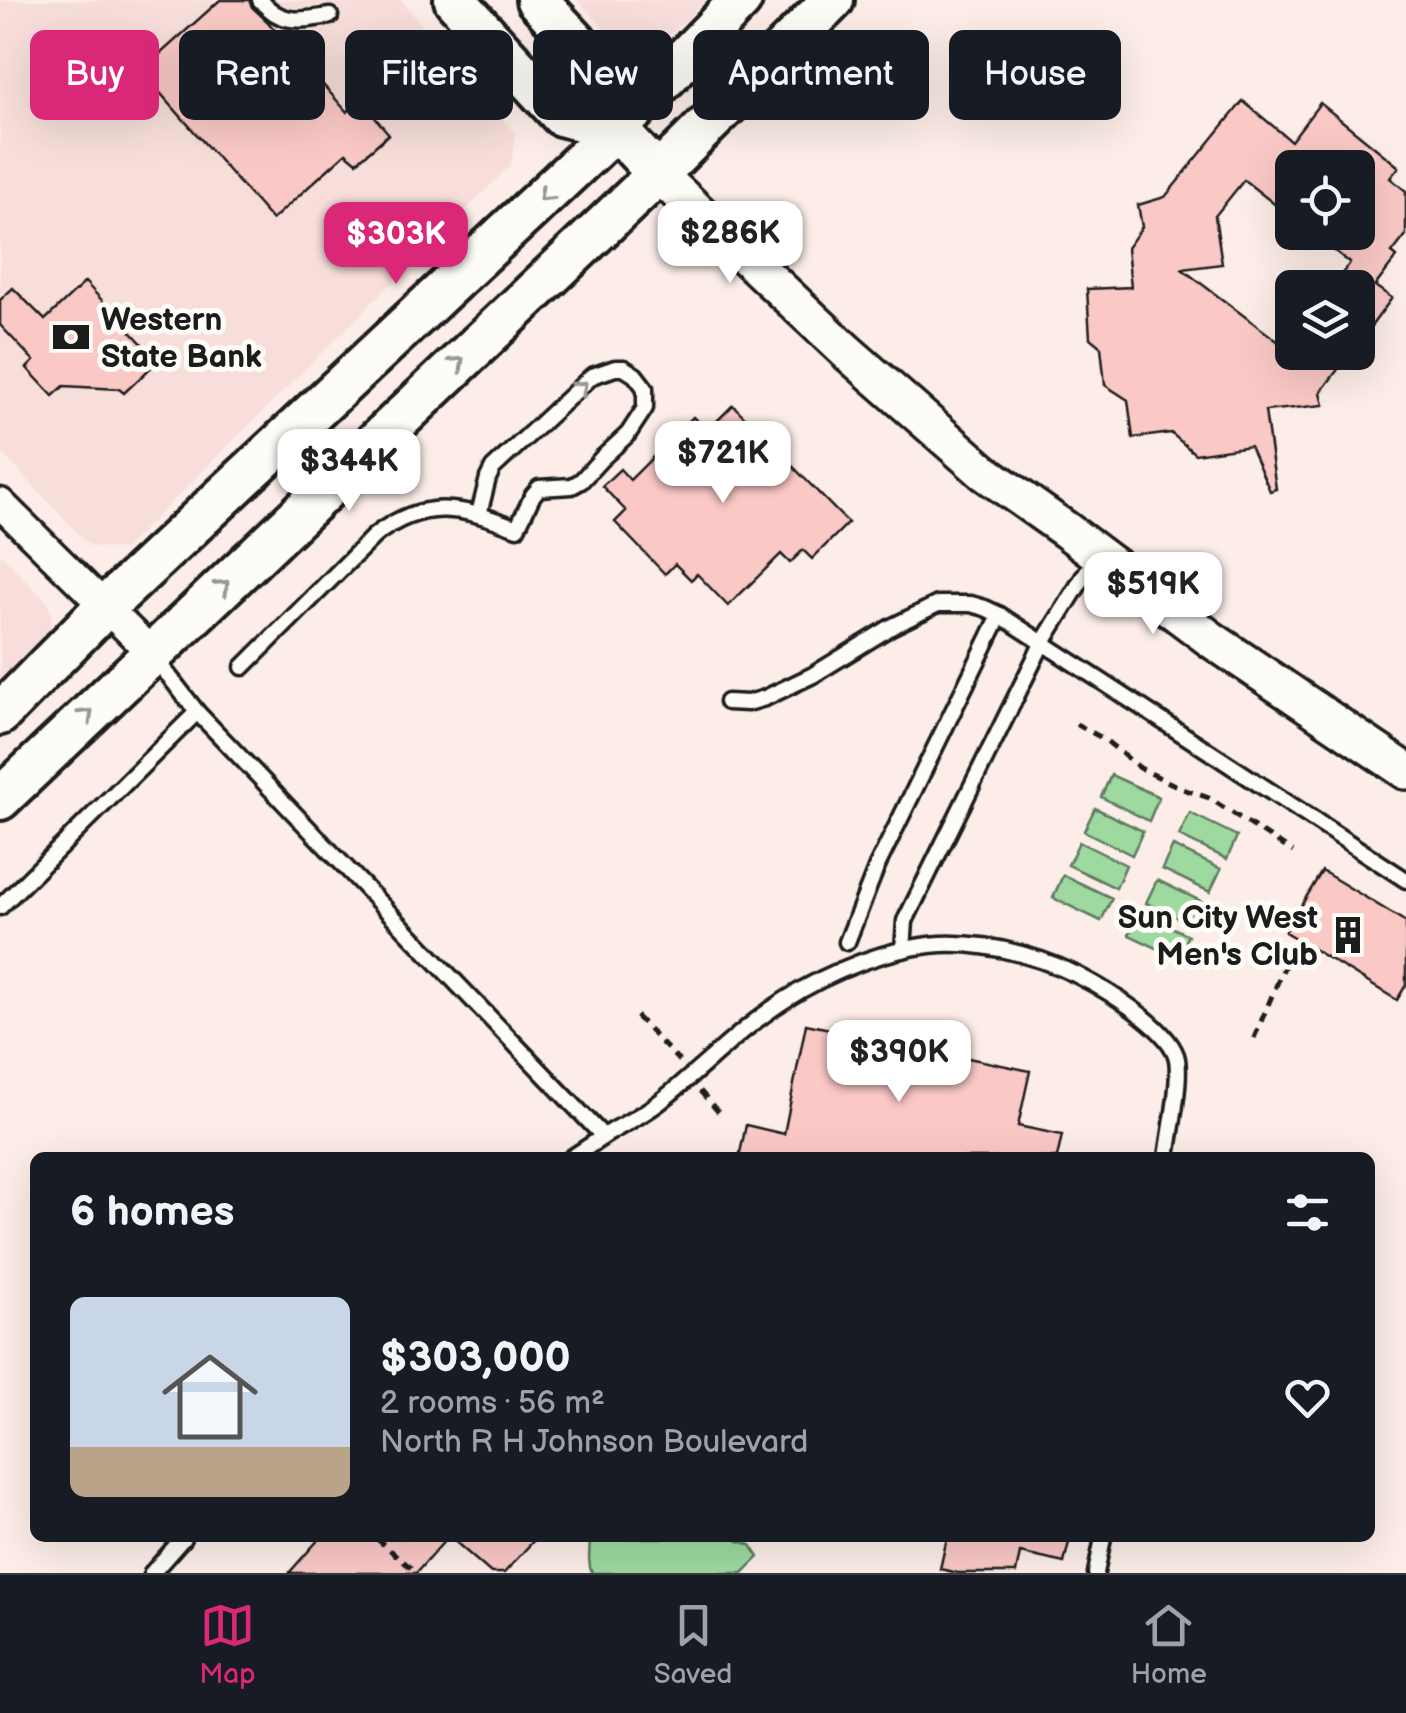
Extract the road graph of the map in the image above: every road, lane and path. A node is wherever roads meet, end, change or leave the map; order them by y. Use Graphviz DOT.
graph roads {
  1 [pos="260,0"];
  2 [pos="455,0"];
  3 [pos="537,0"];
  4 [pos="741,0"];
  5 [pos="833,0"];
  6 [pos="330,16"];
  7 [pos="616,128"];
  8 [pos="658,174"];
  9 [pos="0,503"];
  10 [pos="479,514"];
  11 [pos="1097,555"];
  12 [pos="105,607"];
  13 [pos="1000,615"];
  14 [pos="1042,644"];
  15 [pos="152,653"];
  16 [pos="243,667"];
  17 [pos="727,702"];
  18 [pos="198,712"];
  19 [pos="0,714"];
  20 [pos="1076,724"];
  21 [pos="1406,772"];
  22 [pos="0,799"];
  23 [pos="1293,852"];
  24 [pos="1406,880"];
  25 [pos="0,908"];
  26 [pos="1296,939"];
  27 [pos="847,942"];
  28 [pos="903,950"];
  29 [pos="1254,1038"];
  30 [pos="603,1136"];
  31 [pos="580,1152"];
  32 [pos="1168,1152"];
  33 [pos="179,1542"];
  34 [pos="381,1542"];
  35 [pos="1102,1542"];
  36 [pos="152,1573"];
  37 [pos="416,1573"];
  38 [pos="1096,1573"];
  1 -- 6 [label="lane"];
  2 -- 7 [label="main road"];
  3 -- 7 [label="main road"];
  4 -- 7 [label="main road"];
  5 -- 8 [label="main road"];
  7 -- 8 [label="main road"];
  7 -- 12 [label="main road, one-way"];
  8 -- 11 [label="street"];
  15 -- 8 [label="main road, one-way"];
  9 -- 12 [label="street"];
  10 -- 10 [label="lane, one-way"];
  10 -- 16 [label="lane"];
  11 -- 14 [label="lane"];
  11 -- 21 [label="street"];
  12 -- 15 [label="street"];
  12 -- 19 [label="main road"];
  13 -- 14 [label="lane"];
  13 -- 17 [label="lane"];
  13 -- 27 [label="lane"];
  14 -- 24 [label="lane"];
  14 -- 28 [label="lane"];
  15 -- 18 [label="lane"];
  22 -- 15 [label="main road, one-way"];
  18 -- 25 [label="lane"];
  18 -- 30 [label="lane"];
  20 -- 23 [label="path"];
  26 -- 29 [label="path"];
  28 -- 30 [label="lane"];
  28 -- 32 [label="lane"];
  30 -- 31 [label="lane"];
  33 -- 36 [label="lane"];
  34 -- 37 [label="path"];
  35 -- 38 [label="lane"];
}
